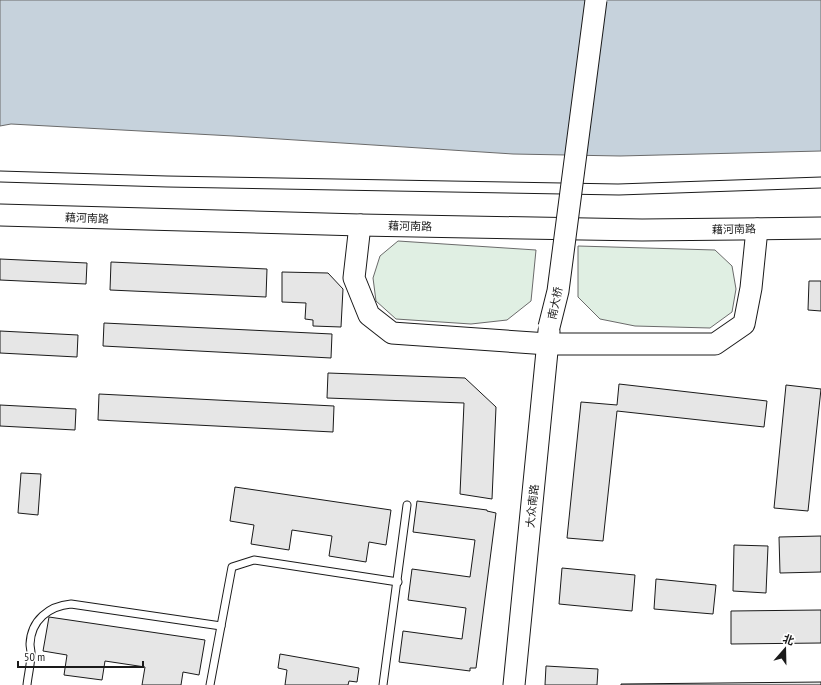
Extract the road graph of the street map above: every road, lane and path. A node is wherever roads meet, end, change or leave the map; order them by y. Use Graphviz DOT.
graph roads {
  1 [pos="581,0"];
  2 [pos="596,0"];
  3 [pos="0,215"];
  4 [pos="360,225"];
  5 [pos="757,228"];
  6 [pos="821,228"];
  7 [pos="548,336"];
  8 [pos="407,505"];
  9 [pos="397,581"];
  10 [pos="221,626"];
  11 [pos="27,685"];
  12 [pos="210,685"];
  13 [pos="383,685"];
  14 [pos="514,685"];
  1 -- 7 [label="main road, 南大桥, bridge"];
  2 -- 7 [label="main road, 南大桥, bridge"];
  3 -- 4 [label="main road, 藉河南路"];
  4 -- 5 [label="main road, 藉河南路"];
  4 -- 7 [label="main road"];
  5 -- 6 [label="main road, 藉河南路"];
  5 -- 7 [label="main road"];
  7 -- 14 [label="main road, 大众南路"];
  8 -- 9 [label="lane"];
  9 -- 10 [label="lane"];
  9 -- 13 [label="lane"];
  10 -- 11 [label="lane"];
  10 -- 12 [label="lane"];
}
